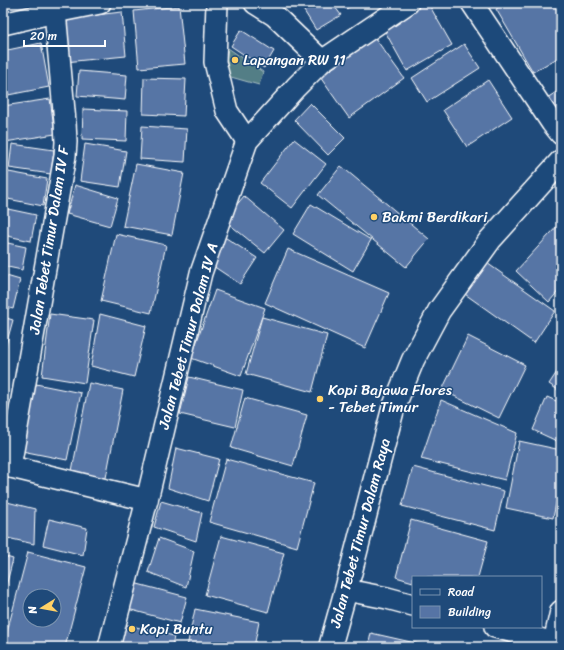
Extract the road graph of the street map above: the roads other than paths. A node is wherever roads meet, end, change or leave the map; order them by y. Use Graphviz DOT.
graph roads {
  1 [pos="100,3"];
  2 [pos="217,3"];
  3 [pos="255,3"];
  4 [pos="408,3"];
  5 [pos="472,3"];
  6 [pos="55,12"];
  7 [pos="3,24"];
  8 [pos="322,61"];
  9 [pos="561,134"];
  10 [pos="247,141"];
  11 [pos="561,161"];
  12 [pos="7,466"];
  13 [pos="147,500"];
  14 [pos="346,590"];
  15 [pos="412,605"];
  16 [pos="561,611"];
  17 [pos="498,628"];
  18 [pos="556,645"];
  19 [pos="109,647"];
  20 [pos="330,647"];
  1 -- 6 [label="street"];
  2 -- 10 [label="street"];
  3 -- 8 [label="street"];
  4 -- 8 [label="street, Jalan Tebet Timur Dalam IV A"];
  5 -- 9 [label="street"];
  6 -- 7 [label="street"];
  6 -- 12 [label="street, Jalan Tebet Timur Dalam IV F"];
  8 -- 10 [label="street, Jalan Tebet Timur Dalam IV A"];
  10 -- 13 [label="street, Jalan Tebet Timur Dalam IV A"];
  11 -- 14 [label="street, Jalan Tebet Timur Dalam Raya"];
  12 -- 13 [label="street"];
  13 -- 19 [label="street, Jalan Tebet Timur Dalam IV A"];
  14 -- 15 [label="street"];
  14 -- 20 [label="street, Jalan Tebet Timur Dalam Raya"];
  16 -- 18 [label="street"];
  17 -- 18 [label="street"];
}
